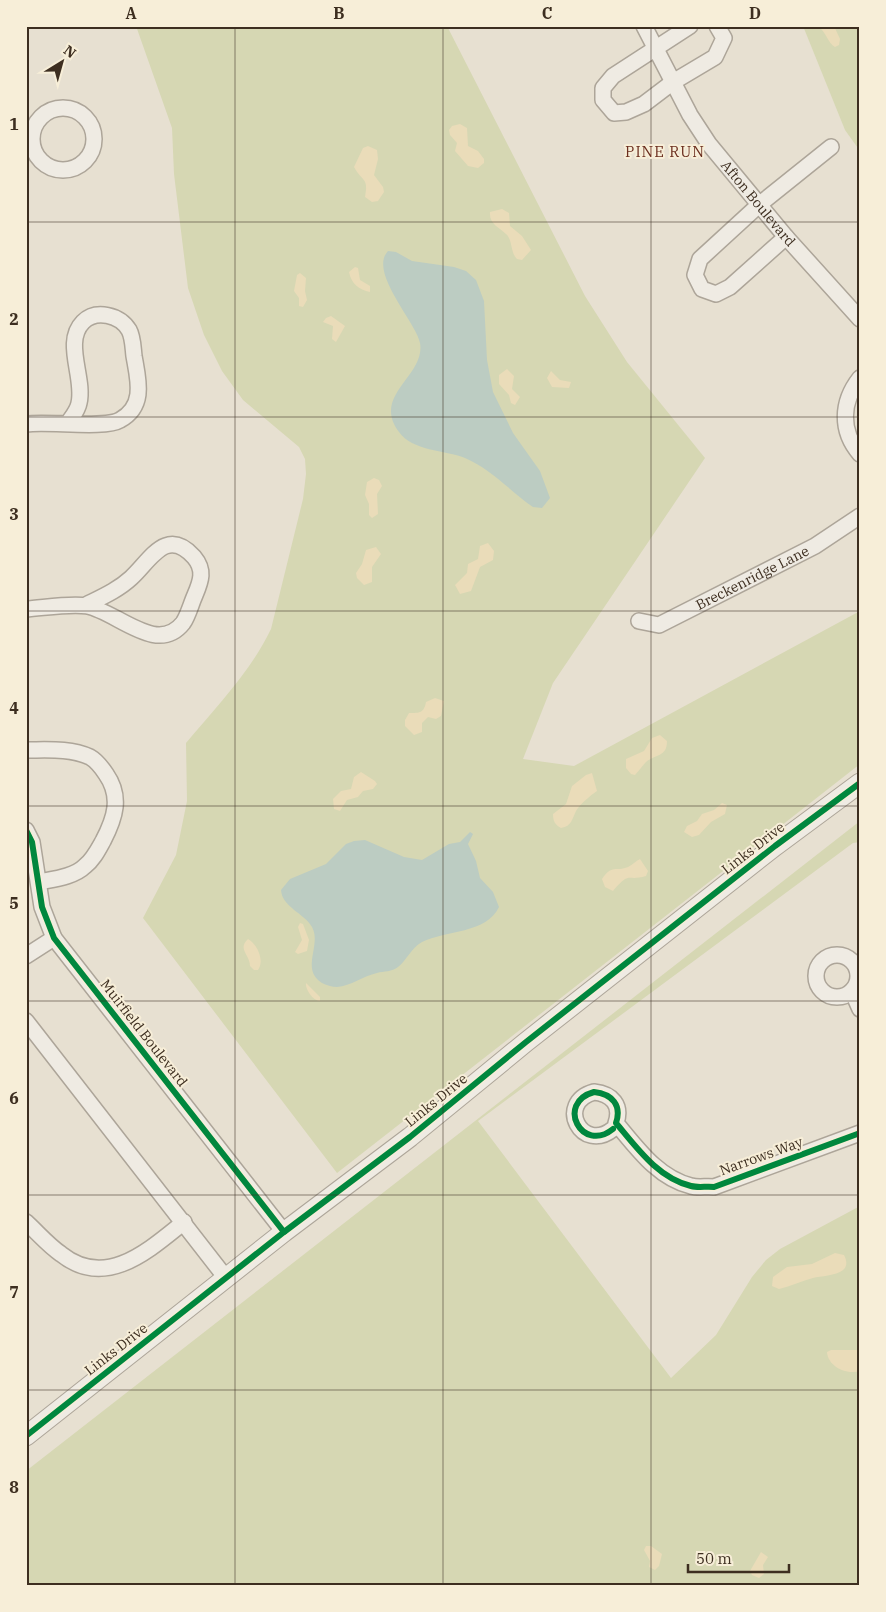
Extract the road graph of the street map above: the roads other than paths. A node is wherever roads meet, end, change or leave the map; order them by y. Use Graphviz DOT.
graph roads {
  1 [pos="644,26"];
  2 [pos="690,26"];
  3 [pos="717,26"];
  4 [pos="654,48"];
  5 [pos="673,82"];
  6 [pos="30,128"];
  7 [pos="831,147"];
  8 [pos="760,204"];
  9 [pos="786,237"];
  10 [pos="859,316"];
  11 [pos="860,378"];
  12 [pos="68,422"];
  13 [pos="26,424"];
  14 [pos="860,454"];
  15 [pos="860,516"];
  16 [pos="86,605"];
  17 [pos="26,609"];
  18 [pos="639,621"];
  19 [pos="26,750"];
  20 [pos="860,783"];
  21 [pos="26,830"];
  22 [pos="39,882"];
  23 [pos="54,938"];
  24 [pos="26,956"];
  25 [pos="852,991"];
  26 [pos="860,1008"];
  27 [pos="26,1022"];
  28 [pos="613,1129"];
  29 [pos="860,1134"];
  30 [pos="26,1222"];
  31 [pos="184,1222"];
  32 [pos="284,1232"];
  33 [pos="226,1278"];
  34 [pos="26,1436"];
  1 -- 4 [label="street, Afton Boulevard"];
  2 -- 4 [label="street"];
  3 -- 5 [label="street"];
  4 -- 5 [label="street, Afton Boulevard"];
  4 -- 5 [label="street"];
  5 -- 8 [label="street, Afton Boulevard"];
  6 -- 6 [label="street"];
  7 -- 8 [label="street"];
  8 -- 9 [label="street, Afton Boulevard"];
  8 -- 9 [label="street"];
  9 -- 10 [label="street, Afton Boulevard"];
  11 -- 14 [label="street"];
  12 -- 12 [label="street"];
  12 -- 13 [label="street"];
  15 -- 18 [label="street, Breckenridge Lane"];
  16 -- 16 [label="street"];
  16 -- 17 [label="street"];
  19 -- 22 [label="street"];
  20 -- 32 [label="street, Links Drive"];
  21 -- 22 [label="street, Muirfield Boulevard"];
  22 -- 23 [label="street, Muirfield Boulevard"];
  23 -- 24 [label="street"];
  23 -- 32 [label="street, Muirfield Boulevard"];
  25 -- 26 [label="street"];
  27 -- 31 [label="street"];
  28 -- 29 [label="street, Narrows Way"];
  30 -- 31 [label="street"];
  31 -- 33 [label="street"];
  32 -- 33 [label="street, Links Drive"];
  33 -- 34 [label="street, Links Drive"];
}
